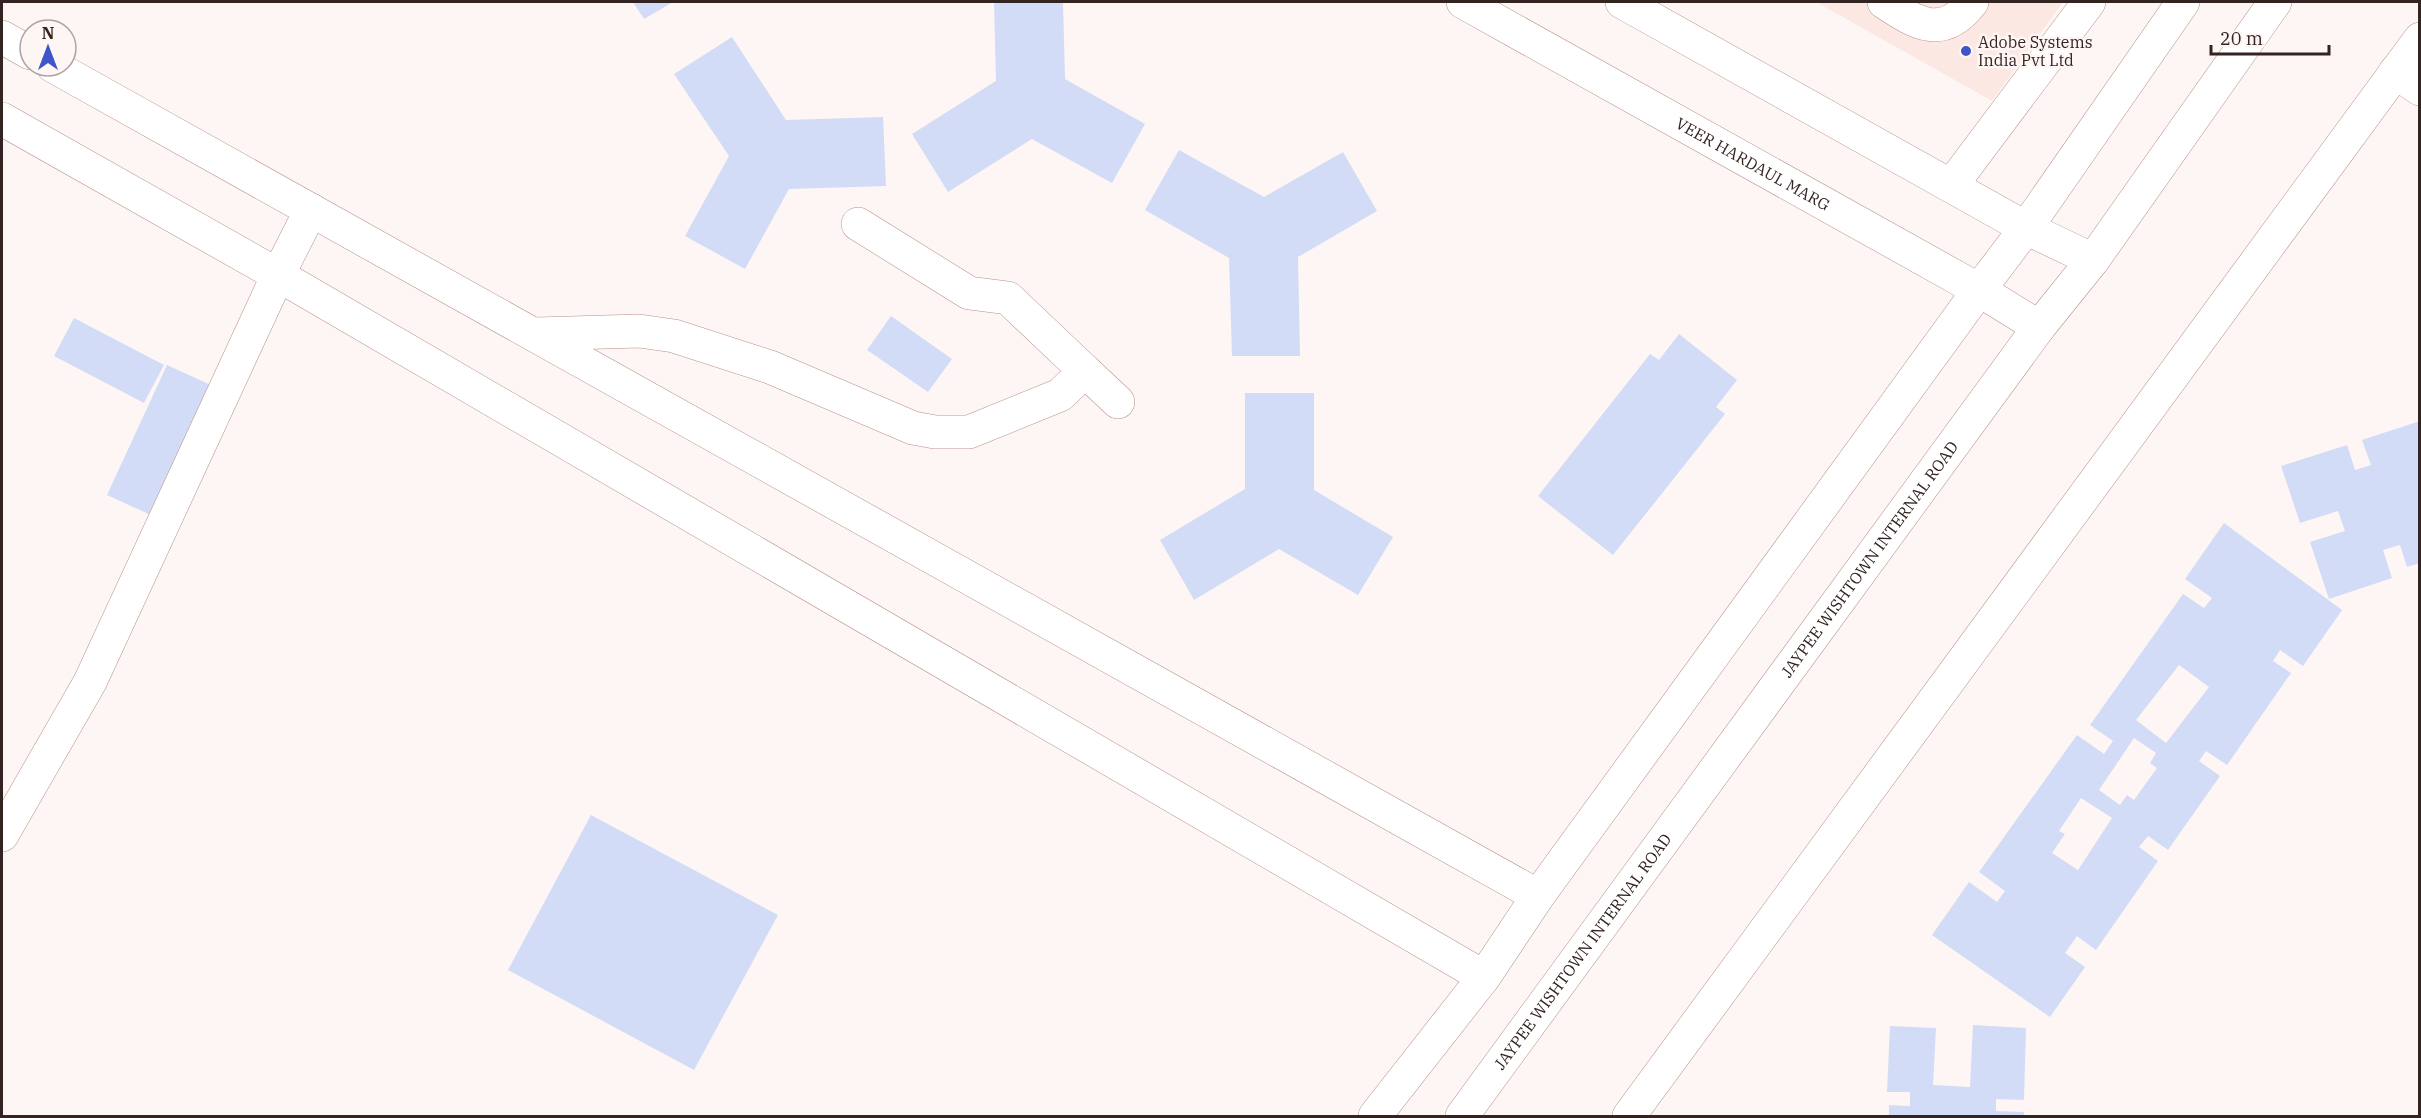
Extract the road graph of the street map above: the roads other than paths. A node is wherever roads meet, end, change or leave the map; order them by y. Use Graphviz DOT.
graph roads {
  1 [pos="1463,2"];
  2 [pos="1622,2"];
  3 [pos="1884,2"];
  4 [pos="1972,2"];
  5 [pos="2089,2"];
  6 [pos="2183,2"];
  7 [pos="2275,2"];
  8 [pos="2,37"];
  9 [pos="2420,39"];
  10 [pos="18,46"];
  11 [pos="74,78"];
  12 [pos="2407,80"];
  13 [pos="2,119"];
  14 [pos="1952,186"];
  15 [pos="311,210"];
  16 [pos="858,224"];
  17 [pos="2026,228"];
  18 [pos="2093,260"];
  19 [pos="278,274"];
  20 [pos="1978,290"];
  21 [pos="2039,327"];
  22 [pos="535,334"];
  23 [pos="1085,371"];
  24 [pos="1118,402"];
  25 [pos="2,835"];
  26 [pos="1538,896"];
  27 [pos="1484,977"];
  28 [pos="1375,1116"];
  29 [pos="1462,1116"];
  30 [pos="1629,1116"];
  1 -- 20 [label="street, VEER HARDAUL MARG"];
  2 -- 14 [label="street"];
  3 -- 4 [label="street"];
  5 -- 14 [label="street"];
  6 -- 17 [label="street"];
  7 -- 18 [label="street, JAYPEE WISHTOWN INTERNAL ROAD"];
  8 -- 10 [label="street"];
  9 -- 12 [label="street"];
  11 -- 15 [label="street"];
  12 -- 30 [label="street"];
  13 -- 19 [label="street"];
  14 -- 17 [label="street"];
  15 -- 19 [label="street"];
  15 -- 22 [label="street"];
  16 -- 23 [label="street"];
  17 -- 18 [label="street"];
  17 -- 20 [label="street"];
  18 -- 21 [label="street, JAYPEE WISHTOWN INTERNAL ROAD"];
  19 -- 25 [label="street"];
  19 -- 27 [label="street"];
  20 -- 21 [label="street, VEER HARDAUL MARG"];
  20 -- 26 [label="street"];
  21 -- 29 [label="street, JAYPEE WISHTOWN INTERNAL ROAD"];
  22 -- 23 [label="street"];
  22 -- 26 [label="street"];
  23 -- 24 [label="street"];
  26 -- 27 [label="street"];
  27 -- 28 [label="street"];
}
